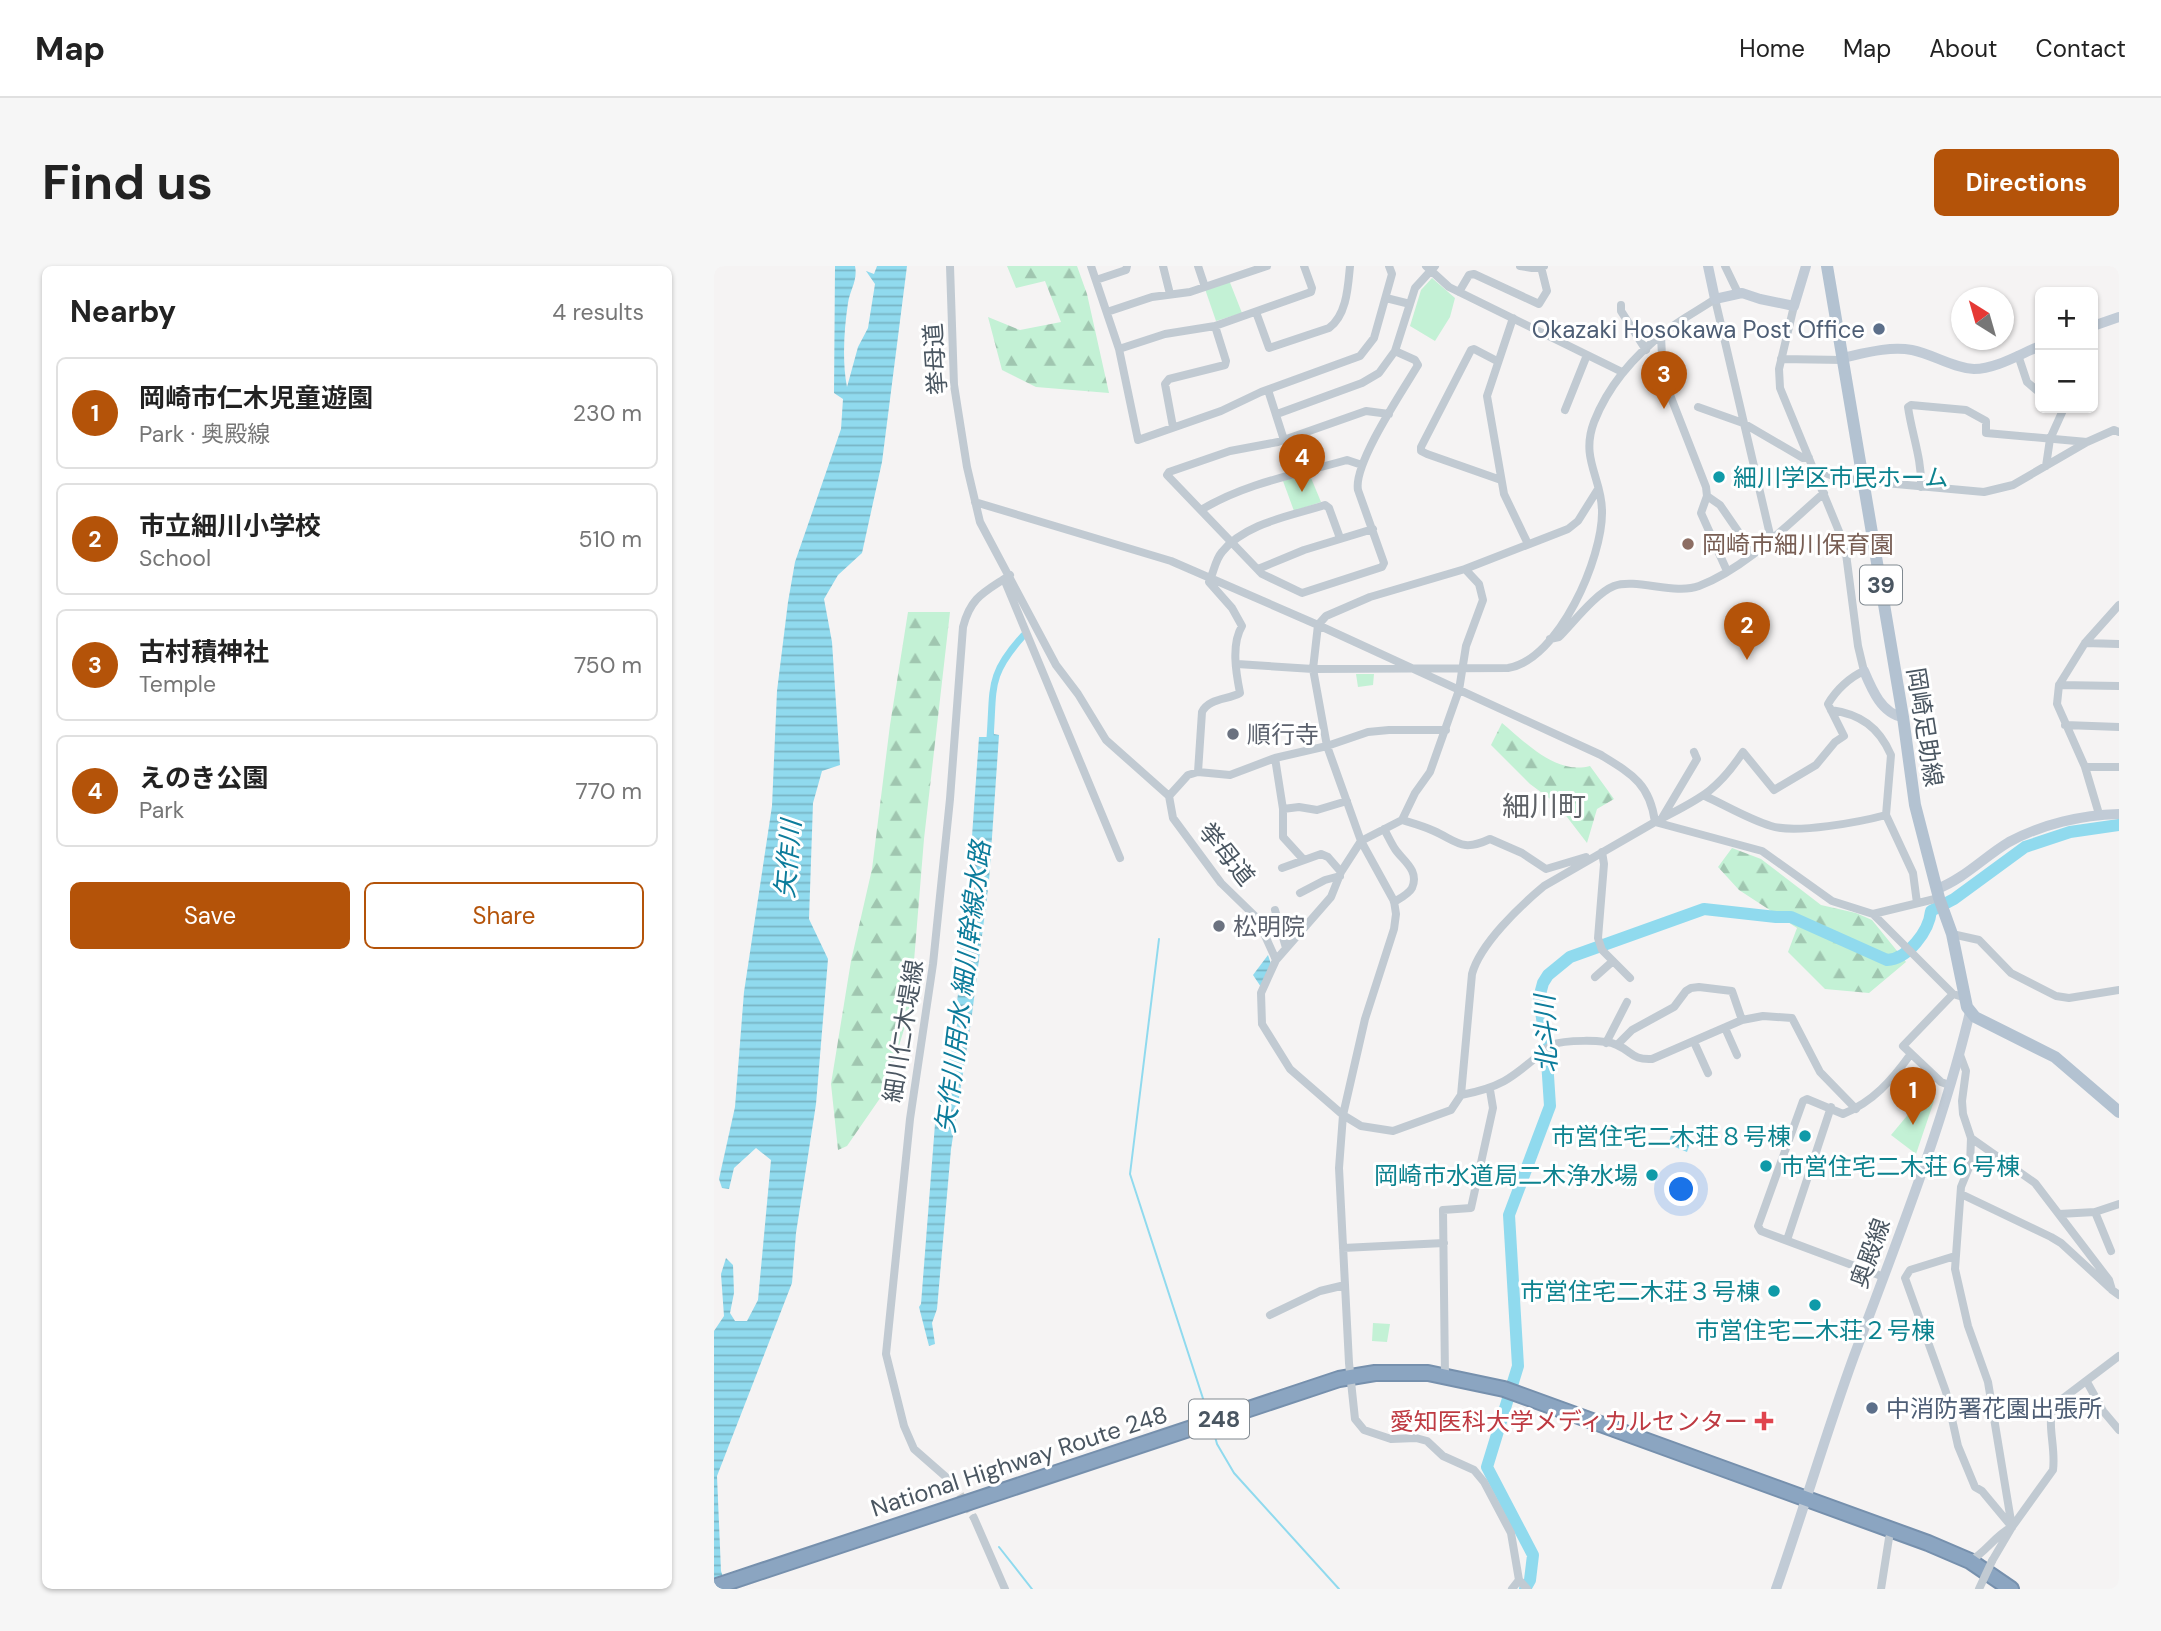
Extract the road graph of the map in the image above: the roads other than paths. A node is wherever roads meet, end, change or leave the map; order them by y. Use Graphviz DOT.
graph roads {
  1 [pos="950,266"];
  2 [pos="1091,266"];
  3 [pos="1126,266"];
  4 [pos="1163,266"];
  5 [pos="1198,266"];
  6 [pos="1267,266"];
  7 [pos="1304,266"];
  8 [pos="1350,266"];
  9 [pos="1389,266"];
  10 [pos="1520,266"];
  11 [pos="1708,266"];
  12 [pos="1725,266"];
  13 [pos="1805,266"];
  14 [pos="1827,266"];
  15 [pos="1431,267"];
  16 [pos="1542,267"];
  17 [pos="1096,280"];
  18 [pos="1205,287"];
  19 [pos="1459,292"];
  20 [pos="1738,293"];
  21 [pos="1170,294"];
  22 [pos="1386,298"];
  23 [pos="1715,299"];
  24 [pos="1410,304"];
  25 [pos="1621,305"];
  26 [pos="1794,306"];
  27 [pos="1107,312"];
  28 [pos="1256,312"];
  29 [pos="2119,317"];
  30 [pos="1513,318"];
  31 [pos="2098,324"];
  32 [pos="1215,326"];
  33 [pos="1661,336"];
  34 [pos="2035,348"];
  35 [pos="1119,349"];
  36 [pos="1646,350"];
  37 [pos="1395,351"];
  38 [pos="1587,355"];
  39 [pos="2018,355"];
  40 [pos="1781,359"];
  41 [pos="1842,359"];
  42 [pos="1497,361"];
  43 [pos="1622,372"];
  44 [pos="2035,389"];
  45 [pos="1268,390"];
  46 [pos="1698,407"];
  47 [pos="1565,411"];
  48 [pos="2062,413"];
  49 [pos="1277,414"];
  50 [pos="1389,414"];
  51 [pos="1743,423"];
  52 [pos="1173,427"];
  53 [pos="2119,432"];
  54 [pos="2050,439"];
  55 [pos="1284,440"];
  56 [pos="2087,442"];
  57 [pos="1810,458"];
  58 [pos="1362,465"];
  59 [pos="2046,466"];
  60 [pos="1814,469"];
  61 [pos="1501,480"];
  62 [pos="1863,481"];
  63 [pos="1921,487"];
  64 [pos="1598,489"];
  65 [pos="1824,493"];
  66 [pos="1707,496"];
  67 [pos="975,502"];
  68 [pos="1201,510"];
  69 [pos="1373,529"];
  70 [pos="1339,538"];
  71 [pos="1771,539"];
  72 [pos="1232,542"];
  73 [pos="1528,544"];
  74 [pos="1753,553"];
  75 [pos="1258,569"];
  76 [pos="1465,569"];
  77 [pos="1727,571"];
  78 [pos="1007,577"];
  79 [pos="1211,578"];
  80 [pos="2119,605"];
  81 [pos="1318,625"];
  82 [pos="1550,639"];
  83 [pos="2085,643"];
  84 [pos="2119,644"];
  85 [pos="1237,664"];
  86 [pos="1408,668"];
  87 [pos="1462,668"];
  88 [pos="1313,669"];
  89 [pos="1864,671"];
  90 [pos="2059,685"];
  91 [pos="2119,686"];
  92 [pos="1459,690"];
  93 [pos="1831,710"];
  94 [pos="1903,717"];
  95 [pos="2065,726"];
  96 [pos="2119,727"];
  97 [pos="1446,730"];
  98 [pos="1327,746"];
  99 [pos="1694,752"];
  100 [pos="1275,758"];
  101 [pos="2085,767"];
  102 [pos="2119,767"];
  103 [pos="1198,772"];
  104 [pos="1169,796"];
  105 [pos="1705,796"];
  106 [pos="1347,801"];
  107 [pos="1283,809"];
  108 [pos="2099,814"];
  109 [pos="2119,814"];
  110 [pos="1886,815"];
  111 [pos="1402,820"];
  112 [pos="1659,820"];
  113 [pos="1384,829"];
  114 [pos="1361,841"];
  115 [pos="1602,852"];
  116 [pos="1120,859"];
  117 [pos="1303,859"];
  118 [pos="1282,868"];
  119 [pos="1340,874"];
  120 [pos="1300,893"];
  121 [pos="1940,899"];
  122 [pos="1394,902"];
  123 [pos="1917,903"];
  124 [pos="1275,910"];
  125 [pos="1873,914"];
  126 [pos="1952,934"];
  127 [pos="1286,948"];
  128 [pos="1276,960"];
  129 [pos="1614,961"];
  130 [pos="1595,977"];
  131 [pos="1630,978"];
  132 [pos="2119,990"];
  133 [pos="1953,994"];
  134 [pos="1966,998"];
  135 [pos="1627,1002"];
  136 [pos="1970,1012"];
  137 [pos="1742,1020"];
  138 [pos="1725,1028"];
  139 [pos="1694,1042"];
  140 [pos="1606,1043"];
  141 [pos="1617,1045"];
  142 [pos="1737,1055"];
  143 [pos="1910,1055"];
  144 [pos="1960,1055"];
  145 [pos="1708,1073"];
  146 [pos="1949,1085"];
  147 [pos="1490,1090"];
  148 [pos="1461,1096"];
  149 [pos="1830,1107"];
  150 [pos="1856,1109"];
  151 [pos="2119,1112"];
  152 [pos="1343,1115"];
  153 [pos="1972,1138"];
  154 [pos="1961,1194"];
  155 [pos="2119,1205"];
  156 [pos="2095,1212"];
  157 [pos="2059,1214"];
  158 [pos="1787,1240"];
  159 [pos="1444,1243"];
  160 [pos="1343,1248"];
  161 [pos="2111,1251"];
  162 [pos="1955,1256"];
  163 [pos="1884,1277"];
  164 [pos="1345,1285"];
  165 [pos="2116,1292"];
  166 [pos="1270,1315"];
  167 [pos="2119,1356"];
  168 [pos="1446,1376"];
  169 [pos="1350,1381"];
  170 [pos="2087,1382"];
  171 [pos="1509,1395"];
  172 [pos="2119,1430"];
  173 [pos="954,1485"];
  174 [pos="1806,1503"];
  175 [pos="943,1514"];
  176 [pos="974,1518"];
  177 [pos="2012,1527"];
  178 [pos="1889,1538"];
  179 [pos="1970,1561"];
  180 [pos="1519,1580"];
  181 [pos="714,1587"];
  182 [pos="738,1589"];
  183 [pos="1005,1589"];
  184 [pos="1512,1589"];
  185 [pos="1527,1589"];
  186 [pos="1776,1589"];
  187 [pos="1881,1589"];
  188 [pos="1979,1589"];
  189 [pos="1996,1589"];
  190 [pos="2011,1589"];
  1 -- 67 [label="street, 挙母道"];
  2 -- 17 [label="street"];
  3 -- 17 [label="street"];
  4 -- 21 [label="street"];
  5 -- 18 [label="street"];
  6 -- 18 [label="street"];
  7 -- 28 [label="street"];
  8 -- 28 [label="street"];
  9 -- 22 [label="street"];
  10 -- 16 [label="street"];
  11 -- 23 [label="street"];
  12 -- 20 [label="street"];
  13 -- 26 [label="street"];
  14 -- 41 [label="main road, 岡崎足助線 / 39"];
  15 -- 19 [label="street"];
  15 -- 24 [label="street"];
  16 -- 19 [label="street"];
  17 -- 27 [label="street"];
  18 -- 21 [label="street"];
  19 -- 30 [label="street"];
  20 -- 23 [label="street"];
  20 -- 26 [label="street"];
  21 -- 27 [label="street"];
  22 -- 24 [label="street"];
  22 -- 45 [label="street"];
  23 -- 33 [label="street"];
  23 -- 51 [label="street"];
  24 -- 37 [label="street"];
  25 -- 36 [label="street"];
  26 -- 40 [label="street"];
  27 -- 35 [label="street"];
  28 -- 32 [label="street"];
  29 -- 31 [label="street"];
  30 -- 38 [label="street"];
  30 -- 42 [label="street"];
  32 -- 35 [label="street"];
  32 -- 52 [label="street"];
  33 -- 36 [label="street"];
  33 -- 66 [label="street"];
  34 -- 39 [label="street"];
  35 -- 52 [label="street"];
  36 -- 43 [label="street"];
  37 -- 49 [label="street"];
  37 -- 50 [label="street"];
  38 -- 43 [label="street"];
  38 -- 47 [label="street"];
  39 -- 41 [label="street"];
  39 -- 44 [label="street"];
  40 -- 41 [label="street"];
  40 -- 57 [label="street"];
  41 -- 62 [label="main road, 岡崎足助線 / 39"];
  42 -- 61 [label="street"];
  42 -- 61 [label="street"];
  43 -- 64 [label="street"];
  45 -- 49 [label="street"];
  45 -- 52 [label="street"];
  46 -- 51 [label="street"];
  48 -- 54 [label="street"];
  49 -- 55 [label="street"];
  50 -- 55 [label="street"];
  50 -- 58 [label="street"];
  51 -- 57 [label="street"];
  51 -- 71 [label="street"];
  53 -- 56 [label="street"];
  54 -- 56 [label="street"];
  54 -- 59 [label="street"];
  54 -- 63 [label="street"];
  55 -- 68 [label="street"];
  56 -- 59 [label="street"];
  57 -- 60 [label="street"];
  58 -- 68 [label="street"];
  58 -- 69 [label="street"];
  59 -- 63 [label="street"];
  60 -- 62 [label="street"];
  60 -- 65 [label="street"];
  61 -- 73 [label="street"];
  62 -- 63 [label="street"];
  62 -- 94 [label="main road, 岡崎足助線 / 39"];
  64 -- 73 [label="street"];
  64 -- 82 [label="street"];
  65 -- 71 [label="street"];
  65 -- 89 [label="street"];
  66 -- 74 [label="street"];
  66 -- 77 [label="street"];
  67 -- 78 [label="street, 挙母道"];
  67 -- 79 [label="street"];
  68 -- 72 [label="street"];
  69 -- 70 [label="street"];
  69 -- 75 [label="street"];
  70 -- 72 [label="street"];
  70 -- 75 [label="street"];
  71 -- 74 [label="street"];
  72 -- 75 [label="street"];
  72 -- 79 [label="street"];
  73 -- 76 [label="street"];
  74 -- 77 [label="street"];
  76 -- 81 [label="street"];
  76 -- 87 [label="street"];
  77 -- 82 [label="street"];
  78 -- 104 [label="street, 挙母道"];
  78 -- 116 [label="street"];
  78 -- 173 [label="street, 細川仁木堤線"];
  79 -- 81 [label="street"];
  79 -- 85 [label="street"];
  80 -- 83 [label="street"];
  81 -- 86 [label="street"];
  81 -- 88 [label="street"];
  82 -- 87 [label="street"];
  83 -- 84 [label="street"];
  83 -- 90 [label="street"];
  85 -- 88 [label="street"];
  85 -- 103 [label="street"];
  86 -- 87 [label="street"];
  86 -- 88 [label="street"];
  86 -- 92 [label="street"];
  87 -- 92 [label="street"];
  88 -- 98 [label="street"];
  89 -- 93 [label="street"];
  89 -- 94 [label="street"];
  90 -- 91 [label="street"];
  90 -- 95 [label="street"];
  92 -- 97 [label="street"];
  92 -- 112 [label="street"];
  93 -- 105 [label="street"];
  93 -- 110 [label="street"];
  94 -- 121 [label="main road, 岡崎足助線 / 39"];
  95 -- 96 [label="street"];
  95 -- 101 [label="street"];
  97 -- 98 [label="street"];
  97 -- 111 [label="street"];
  98 -- 100 [label="street"];
  98 -- 106 [label="street"];
  99 -- 112 [label="street"];
  100 -- 103 [label="street"];
  100 -- 107 [label="street"];
  101 -- 102 [label="street"];
  101 -- 108 [label="street"];
  103 -- 104 [label="street"];
  104 -- 128 [label="street, 挙母道"];
  105 -- 110 [label="street"];
  105 -- 112 [label="street"];
  106 -- 107 [label="street"];
  106 -- 114 [label="street"];
  107 -- 117 [label="street"];
  108 -- 109 [label="street"];
  108 -- 121 [label="street"];
  110 -- 123 [label="street"];
  111 -- 113 [label="street"];
  111 -- 115 [label="street"];
  112 -- 115 [label="street"];
  112 -- 125 [label="street"];
  113 -- 114 [label="street"];
  113 -- 122 [label="street"];
  114 -- 119 [label="street"];
  114 -- 122 [label="street"];
  115 -- 129 [label="street"];
  115 -- 148 [label="street"];
  117 -- 118 [label="street"];
  117 -- 119 [label="street"];
  119 -- 120 [label="street"];
  119 -- 127 [label="street"];
  121 -- 123 [label="street"];
  121 -- 126 [label="main road, 岡崎足助線 / 39"];
  122 -- 152 [label="street"];
  123 -- 125 [label="street"];
  124 -- 127 [label="street"];
  125 -- 133 [label="street"];
  126 -- 132 [label="street"];
  126 -- 134 [label="main road, 岡崎足助線 / 39"];
  127 -- 128 [label="street"];
  128 -- 152 [label="street"];
  129 -- 130 [label="street"];
  129 -- 131 [label="street"];
  133 -- 134 [label="street"];
  133 -- 143 [label="street"];
  134 -- 136 [label="main road, 岡崎足助線 / 39"];
  135 -- 140 [label="street"];
  136 -- 144 [label="street, 奥殿線"];
  136 -- 151 [label="main road"];
  137 -- 138 [label="street"];
  137 -- 141 [label="street"];
  137 -- 150 [label="street"];
  138 -- 139 [label="street"];
  138 -- 142 [label="street"];
  139 -- 141 [label="street"];
  139 -- 145 [label="street"];
  140 -- 141 [label="street"];
  140 -- 147 [label="street"];
  143 -- 146 [label="street"];
  143 -- 150 [label="street"];
  144 -- 146 [label="street, 奥殿線"];
  144 -- 153 [label="street"];
  146 -- 163 [label="street, 奥殿線"];
  147 -- 148 [label="street"];
  147 -- 159 [label="street"];
  148 -- 152 [label="street"];
  149 -- 150 [label="street"];
  149 -- 158 [label="street"];
  149 -- 158 [label="street"];
  152 -- 160 [label="street"];
  153 -- 154 [label="street"];
  153 -- 157 [label="street"];
  154 -- 162 [label="street"];
  154 -- 165 [label="street"];
  155 -- 156 [label="street"];
  156 -- 157 [label="street"];
  156 -- 161 [label="street"];
  157 -- 165 [label="street"];
  158 -- 163 [label="street"];
  159 -- 160 [label="street"];
  159 -- 168 [label="street"];
  160 -- 164 [label="street"];
  162 -- 177 [label="street"];
  162 -- 177 [label="street"];
  163 -- 174 [label="street, 奥殿線"];
  164 -- 166 [label="street"];
  164 -- 169 [label="street"];
  167 -- 170 [label="street"];
  168 -- 169 [label="highway, National Highway Route 248 / 248"];
  168 -- 171 [label="highway, National Highway Route 248 / 248"];
  169 -- 171 [label="highway, National Highway Route 248 / 248"];
  169 -- 175 [label="highway, National Highway Route 248 / 248"];
  169 -- 180 [label="street"];
  170 -- 172 [label="street"];
  170 -- 177 [label="street"];
  171 -- 174 [label="highway, National Highway Route 248 / 248"];
  174 -- 178 [label="highway, National Highway Route 248 / 248"];
  174 -- 179 [label="highway, National Highway Route 248 / 248"];
  174 -- 186 [label="street, 奥殿線"];
  175 -- 181 [label="highway, National Highway Route 248 / 248"];
  175 -- 182 [label="highway, National Highway Route 248 / 248"];
  176 -- 183 [label="street"];
  177 -- 179 [label="street"];
  177 -- 188 [label="street, bridge"];
  178 -- 187 [label="street"];
  178 -- 189 [label="highway, National Highway Route 248 / 248"];
  179 -- 190 [label="highway, National Highway Route 248 / 248"];
  180 -- 184 [label="street"];
  180 -- 185 [label="street"];
}
